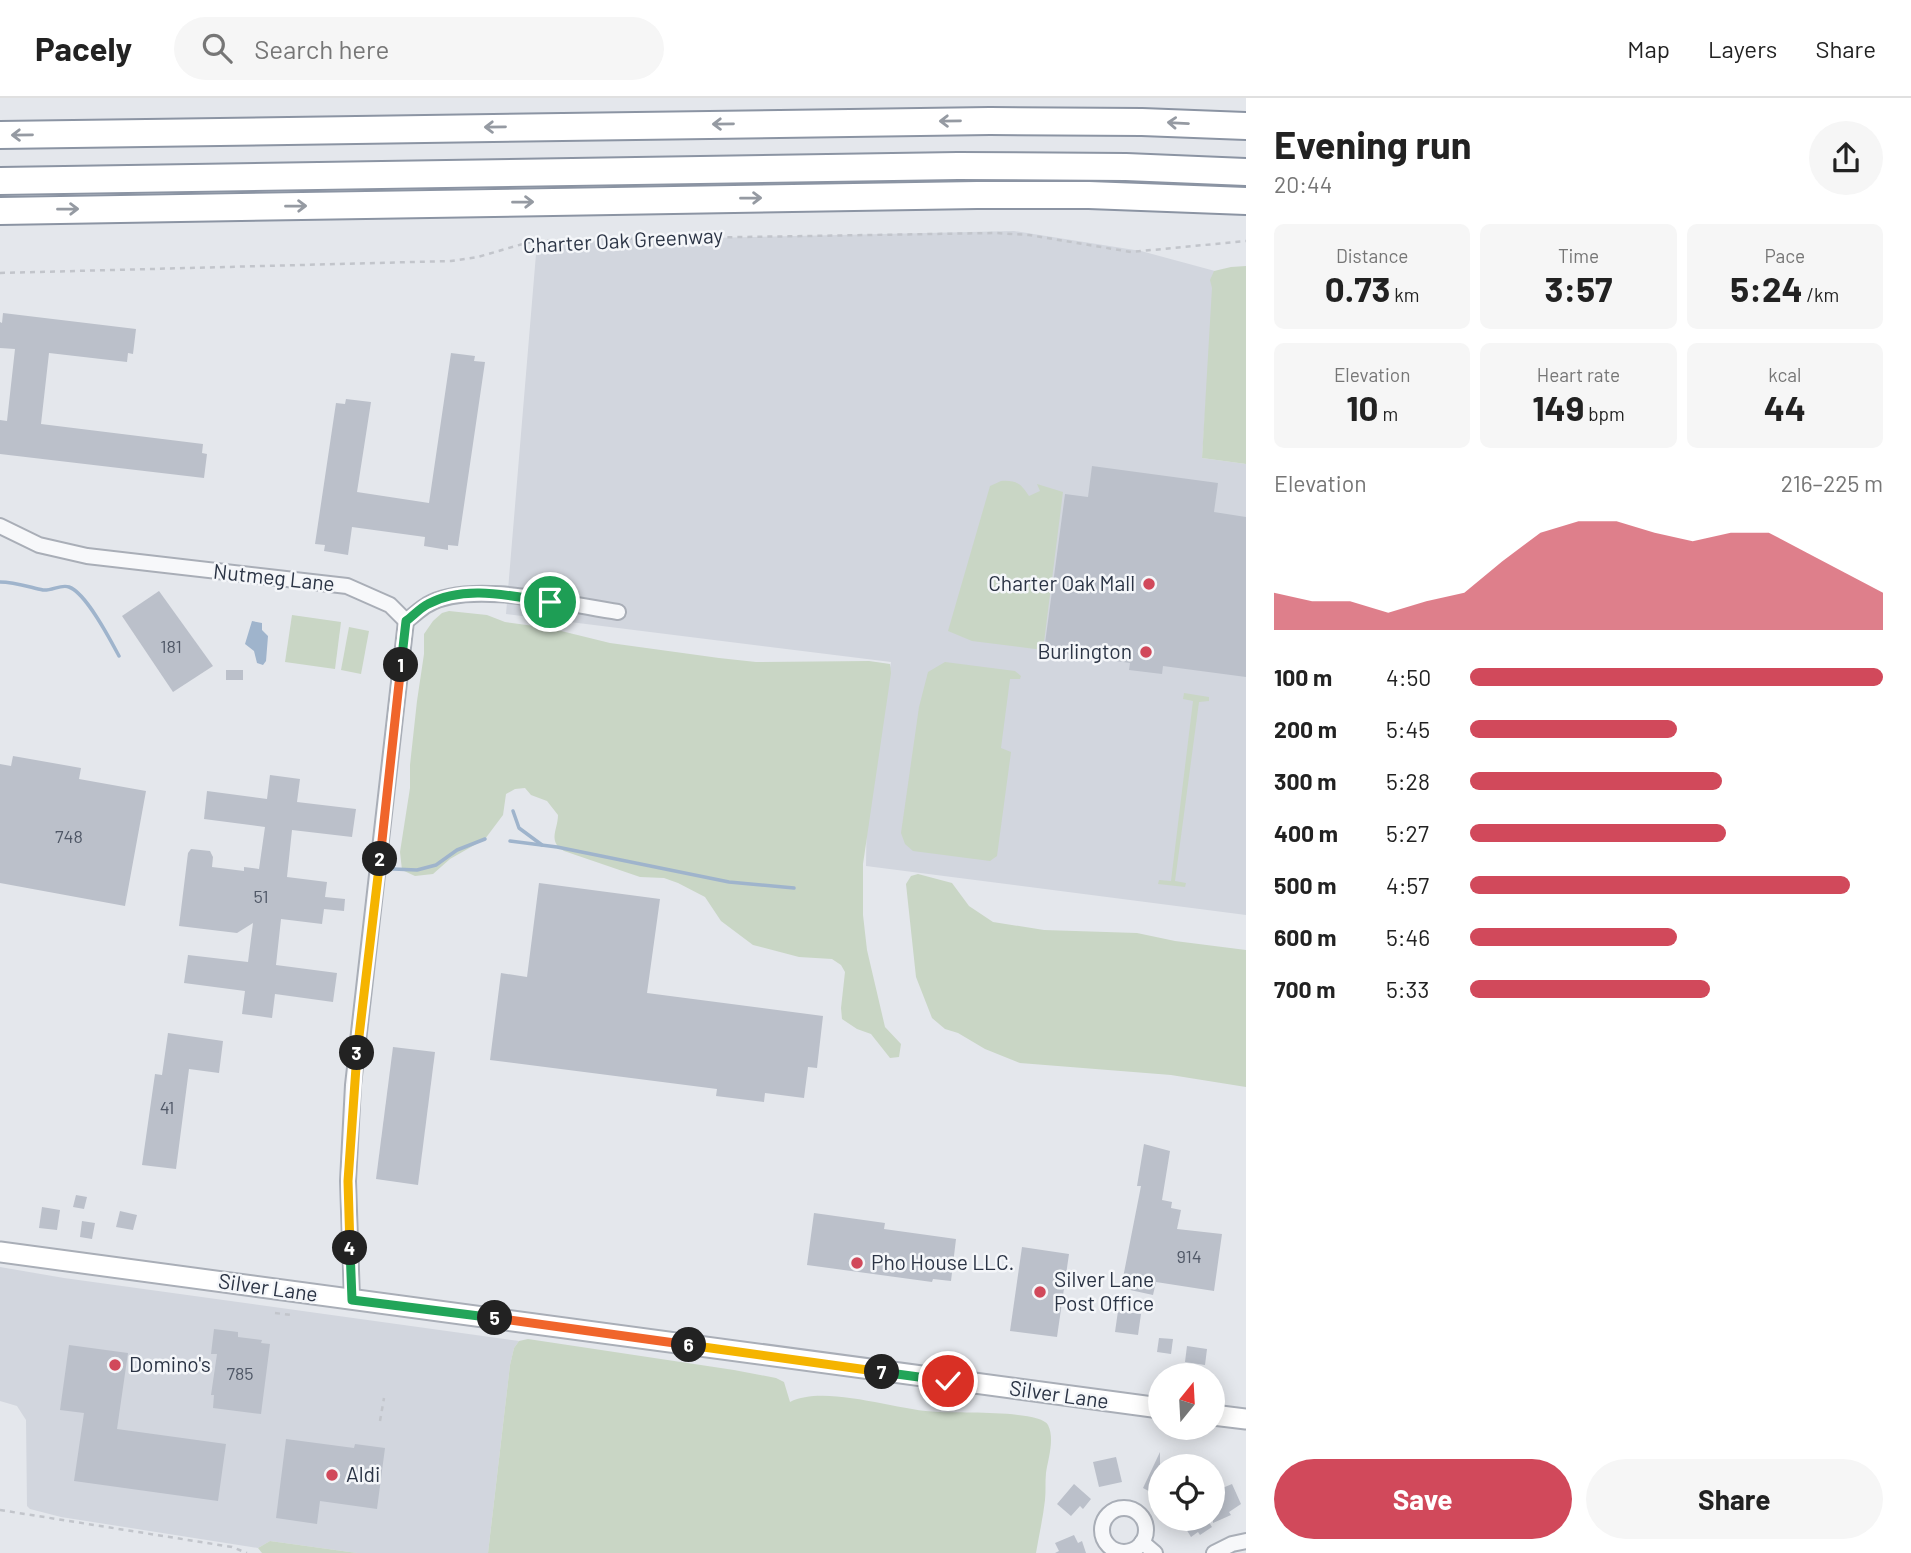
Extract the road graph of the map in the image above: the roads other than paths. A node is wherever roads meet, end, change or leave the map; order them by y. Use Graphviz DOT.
graph roads {
  1 [pos="1246,126"];
  2 [pos="0,135"];
  3 [pos="1246,158"];
  4 [pos="0,166"];
  5 [pos="1246,172"];
  6 [pos="0,181"];
  7 [pos="1246,201"];
  8 [pos="0,211"];
  9 [pos="0,528"];
  10 [pos="618,612"];
  11 [pos="406,621"];
  12 [pos="0,1252"];
  13 [pos="352,1300"];
  14 [pos="1148,1406"];
  15 [pos="1225,1416"];
  16 [pos="1246,1419"];
  17 [pos="1246,1541"];
  18 [pos="1142,1542"];
  19 [pos="1155,1553"];
  20 [pos="1214,1553"];
  1 -- 2 [label="highway, one-way"];
  3 -- 4 [label="highway"];
  5 -- 6 [label="highway"];
  8 -- 7 [label="highway, one-way"];
  9 -- 11 [label="street, Nutmeg Lane"];
  10 -- 11 [label="street"];
  11 -- 13 [label="street"];
  12 -- 13 [label="main road, Silver Lane"];
  13 -- 14 [label="main road, Silver Lane"];
  15 -- 16 [label="main road"];
  17 -- 20 [label="street"];
  18 -- 19 [label="street"];
}
